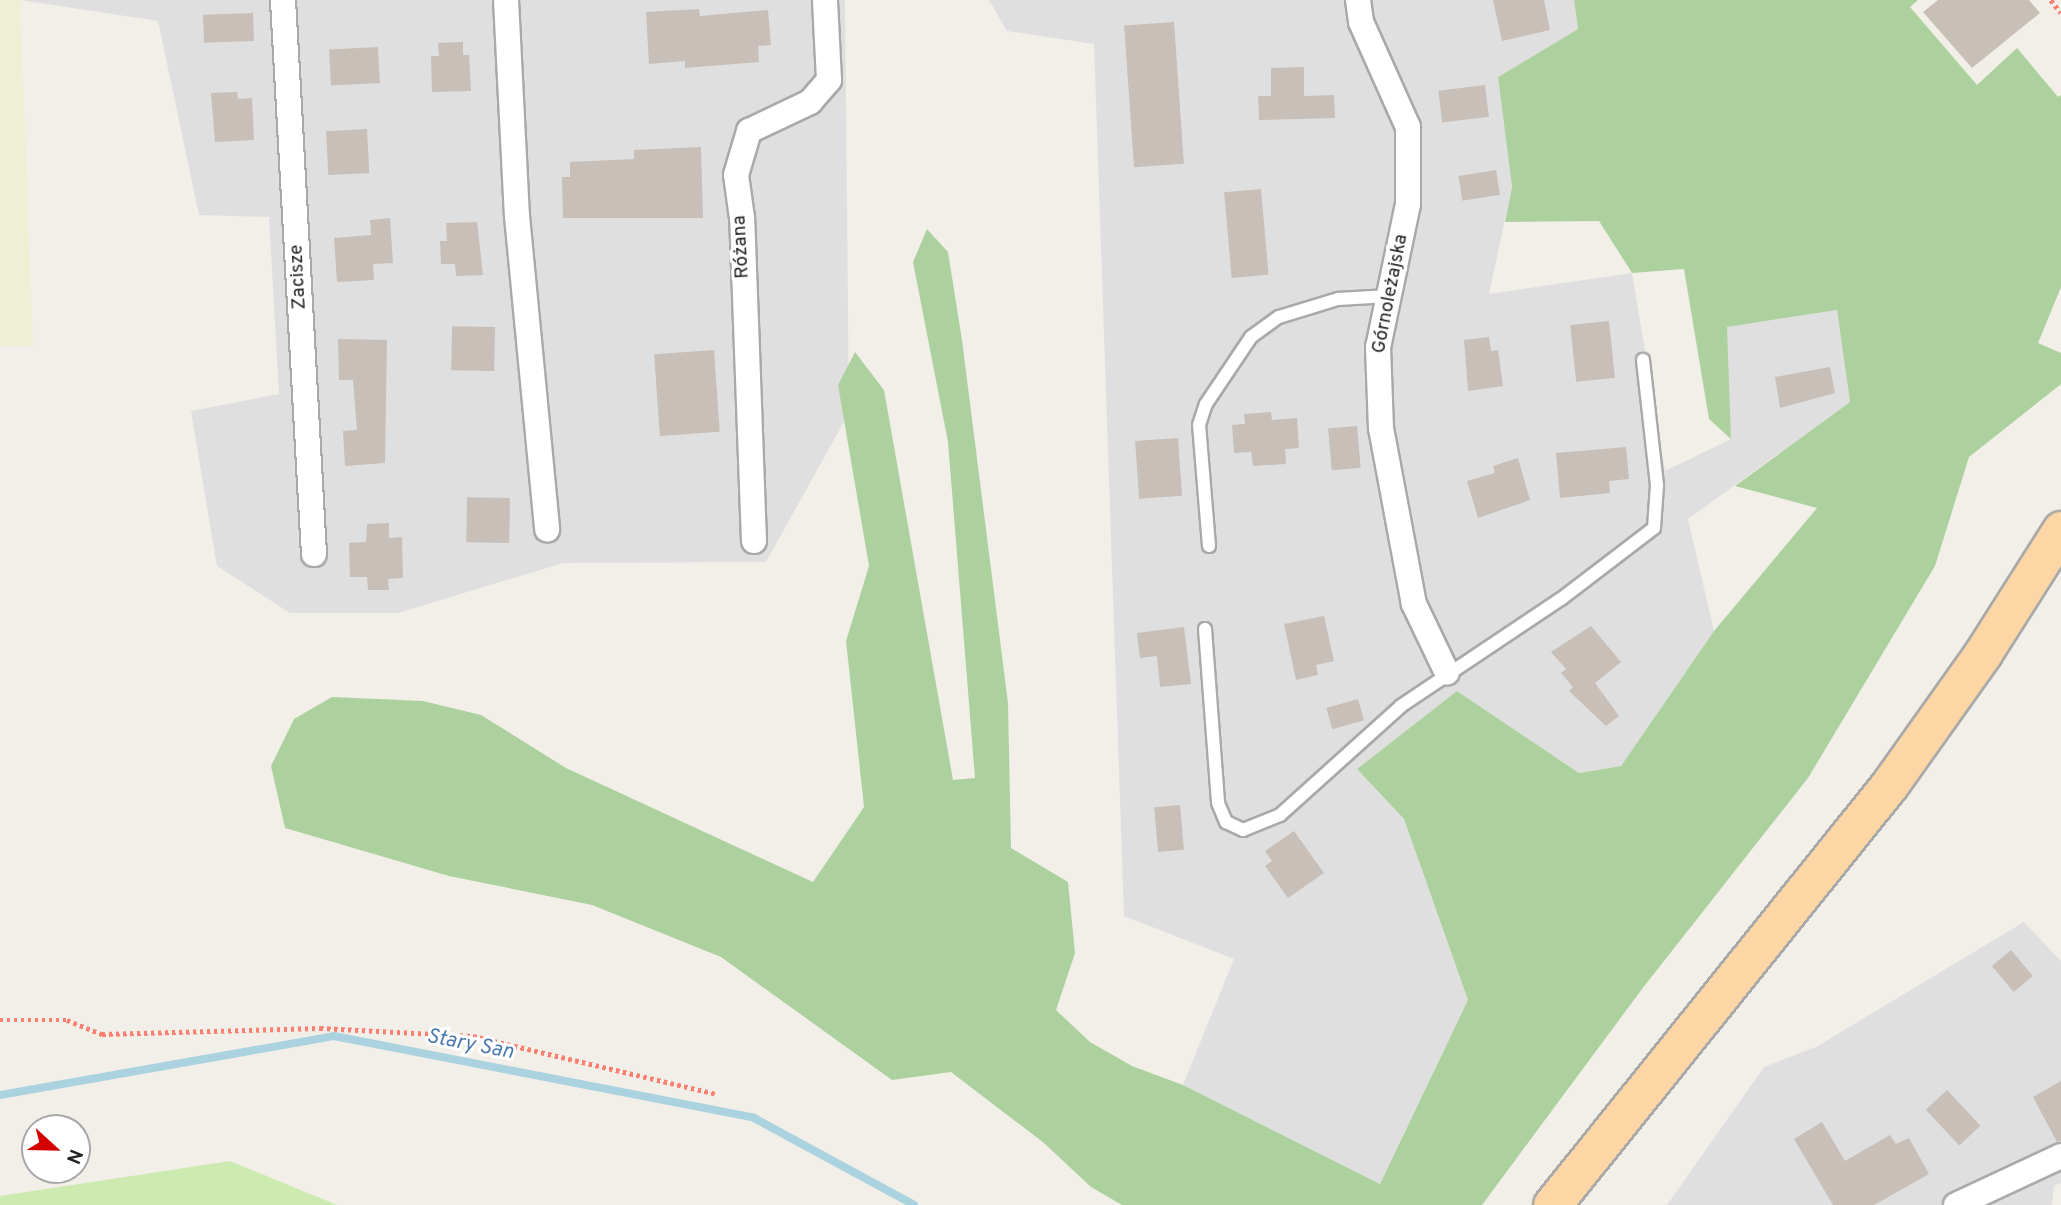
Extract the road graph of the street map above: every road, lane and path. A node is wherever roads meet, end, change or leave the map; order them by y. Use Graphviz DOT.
graph roads {
  1 [pos="283,0"];
  2 [pos="506,0"];
  3 [pos="825,0"];
  4 [pos="1358,0"];
  5 [pos="2050,0"];
  6 [pos="2061,13"];
  7 [pos="1389,296"];
  8 [pos="1643,360"];
  9 [pos="547,530"];
  10 [pos="2061,530"];
  11 [pos="754,541"];
  12 [pos="1209,546"];
  13 [pos="314,554"];
  14 [pos="1205,629"];
  15 [pos="1447,673"];
  16 [pos="0,1020"];
  17 [pos="717,1094"];
  18 [pos="2061,1156"];
  19 [pos="1960,1204"];
  20 [pos="1552,1205"];
  1 -- 13 [label="street, Zacisze"];
  2 -- 9 [label="street"];
  3 -- 11 [label="street, Różana"];
  4 -- 7 [label="street, Górnoleżajska"];
  5 -- 6 [label="path"];
  7 -- 12 [label="lane"];
  7 -- 15 [label="street, Górnoleżajska"];
  8 -- 15 [label="lane"];
  10 -- 20 [label="main road"];
  14 -- 15 [label="lane"];
  16 -- 17 [label="path"];
  18 -- 19 [label="street"];
}
